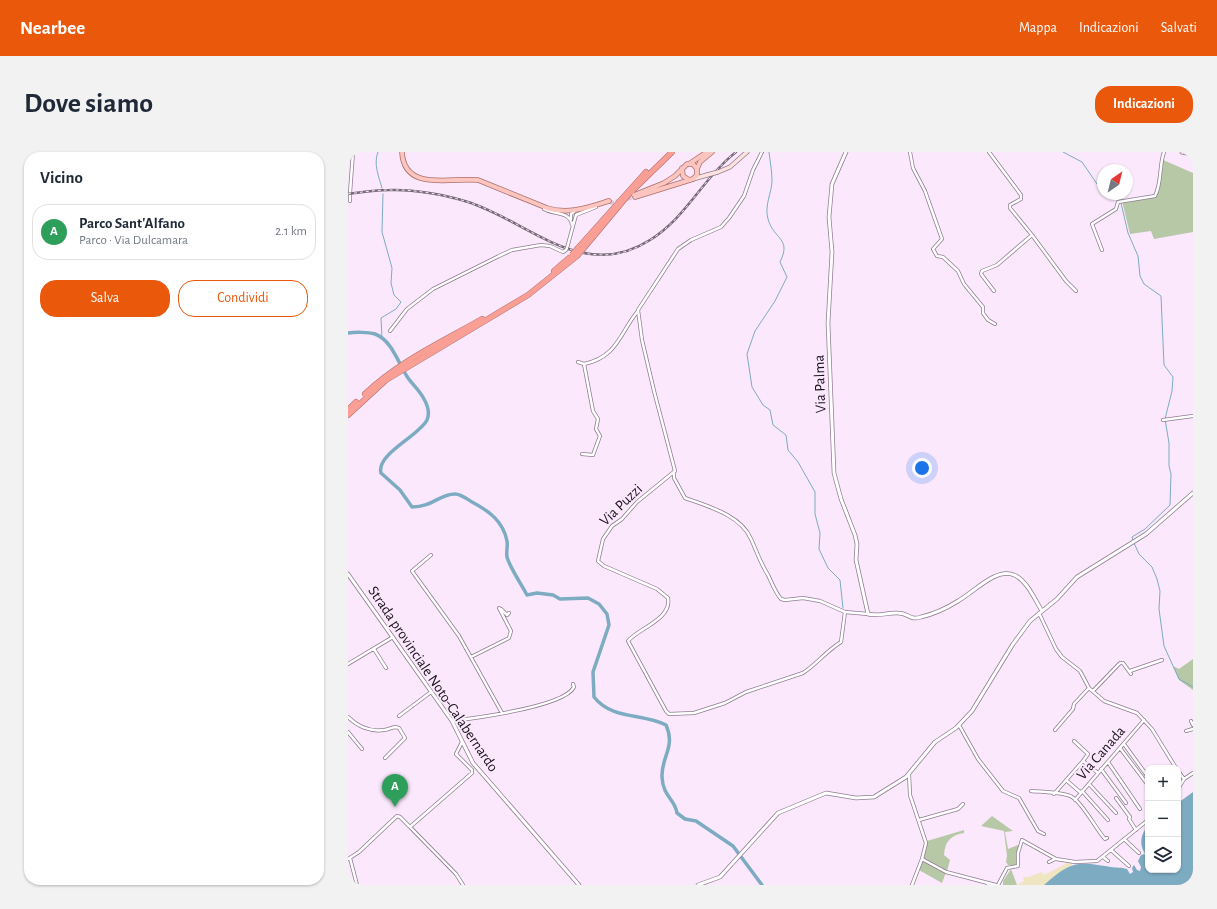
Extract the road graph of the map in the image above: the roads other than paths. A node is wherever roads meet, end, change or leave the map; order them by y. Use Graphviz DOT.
graph roads {
  1 [pos="353,152"];
  2 [pos="402,152"];
  3 [pos="667,152"];
  4 [pos="672,152"];
  5 [pos="707,152"];
  6 [pos="712,152"];
  7 [pos="747,152"];
  8 [pos="762,152"];
  9 [pos="846,152"];
  10 [pos="910,152"];
  11 [pos="989,152"];
  12 [pos="1164,152"];
  13 [pos="1182,152"];
  14 [pos="1193,154"];
  15 [pos="689,164"];
  16 [pos="683,168"];
  17 [pos="698,169"];
  18 [pos="707,175"];
  19 [pos="692,179"];
  20 [pos="350,201"];
  21 [pos="535,203"];
  22 [pos="591,207"];
  23 [pos="596,207"];
  24 [pos="543,208"];
  25 [pos="557,210"];
  26 [pos="572,213"];
  27 [pos="572,219"];
  28 [pos="1032,235"];
  29 [pos="581,249"];
  30 [pos="1102,250"];
  31 [pos="994,291"];
  32 [pos="1076,291"];
  33 [pos="638,310"];
  34 [pos="995,324"];
  35 [pos="390,331"];
  36 [pos="578,362"];
  37 [pos="584,364"];
  38 [pos="385,378"];
  39 [pos="348,410"];
  40 [pos="348,415"];
  41 [pos="1193,416"];
  42 [pos="1163,420"];
  43 [pos="582,454"];
  44 [pos="674,473"];
  45 [pos="1193,493"];
  46 [pos="431,555"];
  47 [pos="348,574"];
  48 [pos="1042,611"];
  49 [pos="509,612"];
  50 [pos="844,612"];
  51 [pos="1039,613"];
  52 [pos="868,614"];
  53 [pos="393,637"];
  54 [pos="374,649"];
  55 [pos="471,657"];
  56 [pos="1162,660"];
  57 [pos="348,664"];
  58 [pos="386,668"];
  59 [pos="573,684"];
  60 [pos="1088,688"];
  61 [pos="1093,691"];
  62 [pos="431,692"];
  63 [pos="502,713"];
  64 [pos="348,716"];
  65 [pos="399,716"];
  66 [pos="1144,720"];
  67 [pos="452,722"];
  68 [pos="1191,722"];
  69 [pos="959,725"];
  70 [pos="1193,725"];
  71 [pos="1193,729"];
  72 [pos="1055,730"];
  73 [pos="1186,731"];
  74 [pos="348,733"];
  75 [pos="1074,741"];
  76 [pos="462,742"];
  77 [pos="1124,744"];
  78 [pos="1120,748"];
  79 [pos="362,749"];
  80 [pos="385,758"];
  81 [pos="1083,761"];
  82 [pos="1108,762"];
  83 [pos="1174,765"];
  84 [pos="1101,769"];
  85 [pos="1098,773"];
  86 [pos="1145,773"];
  87 [pos="1193,773"];
  88 [pos="909,774"];
  89 [pos="1181,775"];
  90 [pos="1184,779"];
  91 [pos="1066,780"];
  92 [pos="1145,781"];
  93 [pos="1089,784"];
  94 [pos="1181,784"];
  95 [pos="1031,791"];
  96 [pos="1082,792"];
  97 [pos="1054,794"];
  98 [pos="1116,798"];
  99 [pos="1075,800"];
  100 [pos="1126,803"];
  101 [pos="963,804"];
  102 [pos="1140,809"];
  103 [pos="1116,813"];
  104 [pos="919,820"];
  105 [pos="1108,820"];
  106 [pos="1145,822"];
  107 [pos="410,827"];
  108 [pos="1136,830"];
  109 [pos="1044,834"];
  110 [pos="1107,838"];
  111 [pos="1124,839"];
  112 [pos="1111,850"];
  113 [pos="1139,853"];
  114 [pos="1103,857"];
  115 [pos="349,858"];
  116 [pos="922,859"];
  117 [pos="1056,859"];
  118 [pos="1108,861"];
  119 [pos="1049,862"];
  120 [pos="1129,866"];
  121 [pos="988,884"];
  122 [pos="358,885"];
  123 [pos="463,885"];
  124 [pos="579,885"];
  125 [pos="698,885"];
  126 [pos="912,885"];
  127 [pos="997,885"];
  1 -- 20 [label="street"];
  2 -- 21 [label="main road"];
  3 -- 29 [label="highway"];
  4 -- 29 [label="highway"];
  5 -- 15 [label="main road"];
  6 -- 17 [label="main road"];
  7 -- 18 [label="main road, bridge"];
  8 -- 33 [label="street"];
  9 -- 52 [label="street, Via Palma"];
  10 -- 34 [label="street"];
  11 -- 28 [label="street"];
  12 -- 30 [label="street"];
  13 -- 14 [label="main road"];
  15 -- 16 [label="main road"];
  15 -- 17 [label="main road"];
  16 -- 19 [label="main road"];
  16 -- 19 [label="main road"];
  17 -- 18 [label="main road"];
  17 -- 19 [label="main road"];
  18 -- 19 [label="main road"];
  21 -- 24 [label="main road"];
  21 -- 25 [label="main road"];
  22 -- 23 [label="main road"];
  22 -- 25 [label="main road"];
  22 -- 26 [label="street"];
  23 -- 26 [label="main road"];
  23 -- 27 [label="street"];
  24 -- 26 [label="main road"];
  24 -- 27 [label="street"];
  25 -- 26 [label="street"];
  26 -- 27 [label="street"];
  27 -- 35 [label="street"];
  28 -- 31 [label="street"];
  28 -- 32 [label="street"];
  29 -- 38 [label="highway, bridge"];
  33 -- 37 [label="street"];
  33 -- 44 [label="street"];
  36 -- 37 [label="street"];
  37 -- 43 [label="street"];
  38 -- 39 [label="highway"];
  38 -- 40 [label="highway"];
  41 -- 42 [label="street"];
  44 -- 50 [label="street"];
  44 -- 50 [label="street, Via Puzzi"];
  45 -- 48 [label="street"];
  46 -- 55 [label="street"];
  47 -- 53 [label="street, Strada provinciale Noto-Calabernardo"];
  48 -- 51 [label="street"];
  48 -- 52 [label="street"];
  49 -- 55 [label="street"];
  50 -- 52 [label="street"];
  51 -- 60 [label="street"];
  51 -- 69 [label="street"];
  53 -- 54 [label="street"];
  53 -- 62 [label="street, Strada provinciale Noto-Calabernardo"];
  54 -- 57 [label="street"];
  54 -- 58 [label="street"];
  55 -- 63 [label="street"];
  56 -- 61 [label="street"];
  59 -- 63 [label="street"];
  60 -- 61 [label="street"];
  60 -- 72 [label="street"];
  61 -- 66 [label="street"];
  62 -- 65 [label="street"];
  62 -- 67 [label="street, Strada provinciale Noto-Calabernardo"];
  63 -- 67 [label="street"];
  64 -- 80 [label="street"];
  66 -- 77 [label="street, Via Canada"];
  66 -- 83 [label="street"];
  67 -- 76 [label="street, Strada provinciale Noto-Calabernardo"];
  68 -- 70 [label="street"];
  69 -- 88 [label="street"];
  69 -- 109 [label="street"];
  71 -- 73 [label="street"];
  74 -- 79 [label="street"];
  75 -- 81 [label="street"];
  76 -- 107 [label="street"];
  76 -- 124 [label="street, Strada provinciale Noto-Calabernardo"];
  77 -- 78 [label="street, Via Canada"];
  77 -- 86 [label="street"];
  78 -- 82 [label="street, Via Canada"];
  78 -- 92 [label="street"];
  81 -- 85 [label="street"];
  81 -- 91 [label="street"];
  82 -- 84 [label="street, Via Canada"];
  82 -- 102 [label="street"];
  84 -- 85 [label="street, Via Canada"];
  84 -- 100 [label="street"];
  85 -- 93 [label="street, Via Canada"];
  87 -- 90 [label="street"];
  88 -- 104 [label="street"];
  88 -- 125 [label="street"];
  89 -- 90 [label="street"];
  90 -- 94 [label="street"];
  91 -- 96 [label="street"];
  91 -- 97 [label="street"];
  93 -- 96 [label="street, Via Canada"];
  93 -- 103 [label="street"];
  95 -- 97 [label="street"];
  96 -- 99 [label="street, Via Canada"];
  96 -- 105 [label="street"];
  97 -- 99 [label="street"];
  98 -- 108 [label="street"];
  99 -- 110 [label="street"];
  101 -- 104 [label="street"];
  104 -- 116 [label="street"];
  106 -- 108 [label="street"];
  107 -- 115 [label="street"];
  107 -- 123 [label="street"];
  108 -- 111 [label="street"];
  111 -- 112 [label="street"];
  111 -- 113 [label="street"];
  112 -- 114 [label="street"];
  112 -- 120 [label="street"];
  114 -- 117 [label="street"];
  114 -- 118 [label="street"];
  115 -- 122 [label="street"];
  116 -- 121 [label="street"];
  116 -- 126 [label="street"];
  117 -- 119 [label="street"];
  117 -- 127 [label="street"];
  121 -- 127 [label="street"];
}
